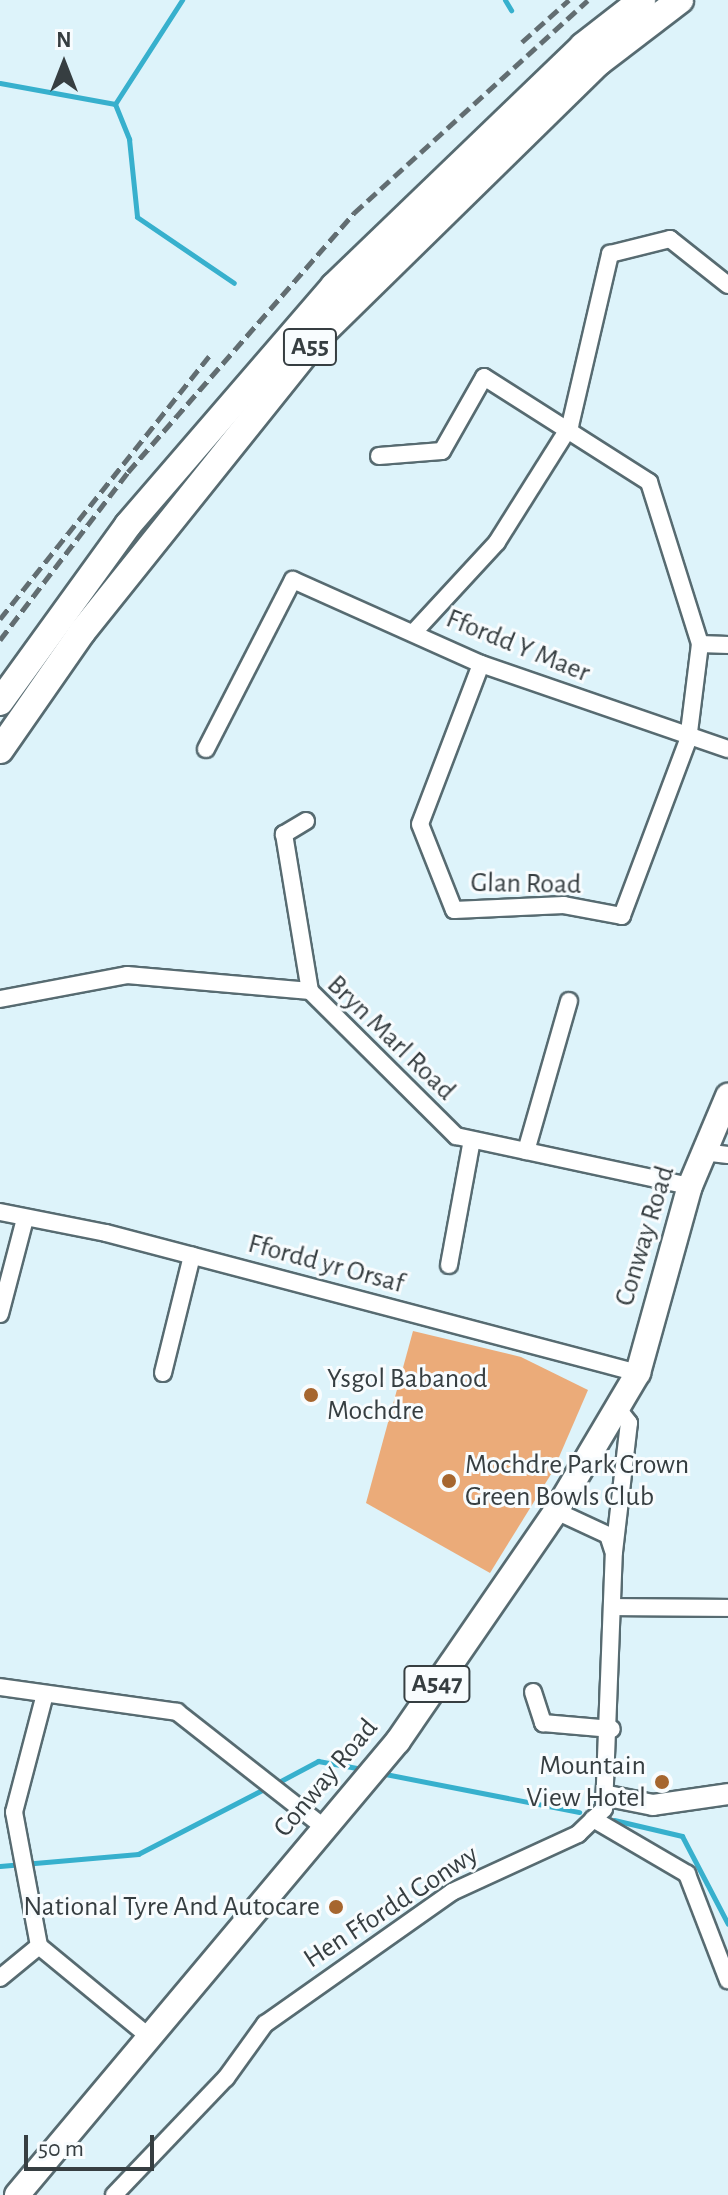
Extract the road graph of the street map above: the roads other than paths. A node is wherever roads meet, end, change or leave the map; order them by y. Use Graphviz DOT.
graph roads {
  1 [pos="642,0"];
  2 [pos="680,0"];
  3 [pos="728,285"];
  4 [pos="570,426"];
  5 [pos="379,456"];
  6 [pos="415,631"];
  7 [pos="700,644"];
  8 [pos="728,645"];
  9 [pos="481,664"];
  10 [pos="0,702"];
  11 [pos="688,740"];
  12 [pos="206,749"];
  13 [pos="728,749"];
  14 [pos="0,750"];
  15 [pos="306,821"];
  16 [pos="310,991"];
  17 [pos="0,999"];
  18 [pos="569,1001"];
  19 [pos="728,1096"];
  20 [pos="472,1140"];
  21 [pos="526,1151"];
  22 [pos="703,1152"];
  23 [pos="728,1155"];
  24 [pos="690,1186"];
  25 [pos="0,1212"];
  26 [pos="25,1219"];
  27 [pos="192,1256"];
  28 [pos="449,1265"];
  29 [pos="0,1314"];
  30 [pos="163,1373"];
  31 [pos="638,1373"];
  32 [pos="619,1410"];
  33 [pos="556,1511"];
  34 [pos="614,1552"];
  35 [pos="613,1607"];
  36 [pos="728,1608"];
  37 [pos="0,1687"];
  38 [pos="533,1692"];
  39 [pos="45,1694"];
  40 [pos="612,1729"];
  41 [pos="728,1794"];
  42 [pos="608,1796"];
  43 [pos="593,1819"];
  44 [pos="325,1828"];
  45 [pos="39,1946"];
  46 [pos="0,1978"];
  47 [pos="728,1980"];
  48 [pos="148,2036"];
  49 [pos="17,2195"];
  50 [pos="114,2195"];
  1 -- 10 [label="highway, A55"];
  2 -- 14 [label="highway, A55"];
  3 -- 4 [label="street"];
  4 -- 5 [label="street"];
  4 -- 6 [label="street"];
  4 -- 7 [label="street"];
  6 -- 9 [label="street, Ffordd Y Maer"];
  6 -- 12 [label="street, Ffordd Y Maer"];
  7 -- 8 [label="street"];
  7 -- 11 [label="street"];
  9 -- 11 [label="street, Ffordd Y Maer"];
  9 -- 11 [label="street, Glan Road"];
  11 -- 13 [label="street, Ffordd Y Maer"];
  15 -- 16 [label="street"];
  16 -- 17 [label="street, Bryn Marl Road"];
  16 -- 20 [label="street, Bryn Marl Road"];
  18 -- 21 [label="street"];
  19 -- 22 [label="main road, Conway Road / A547"];
  20 -- 21 [label="street, Bryn Marl Road"];
  20 -- 28 [label="street"];
  21 -- 24 [label="street, Bryn Marl Road"];
  22 -- 23 [label="street"];
  22 -- 24 [label="main road, Conway Road / A547"];
  24 -- 31 [label="main road, Conway Road / A547"];
  25 -- 26 [label="street, Ffordd yr Orsaf"];
  26 -- 27 [label="street, Ffordd yr Orsaf"];
  26 -- 29 [label="street"];
  27 -- 30 [label="street"];
  27 -- 31 [label="street, Ffordd yr Orsaf"];
  31 -- 32 [label="main road, Conway Road / A547"];
  32 -- 33 [label="main road, Conway Road / A547"];
  32 -- 34 [label="street, Hen Ffordd Gonwy"];
  33 -- 34 [label="street"];
  33 -- 44 [label="main road, Conway Road / A547"];
  34 -- 35 [label="street, Hen Ffordd Gonwy"];
  35 -- 36 [label="street"];
  35 -- 40 [label="street, Hen Ffordd Gonwy"];
  37 -- 39 [label="street"];
  38 -- 40 [label="street"];
  39 -- 44 [label="street"];
  39 -- 45 [label="street"];
  40 -- 42 [label="street, Hen Ffordd Gonwy"];
  41 -- 42 [label="street"];
  42 -- 43 [label="street, Hen Ffordd Gonwy"];
  43 -- 47 [label="street"];
  43 -- 50 [label="street, Hen Ffordd Gonwy"];
  44 -- 48 [label="main road, Conway Road / A547"];
  45 -- 46 [label="street"];
  45 -- 48 [label="street"];
  48 -- 49 [label="main road, Conway Road / A547"];
}
